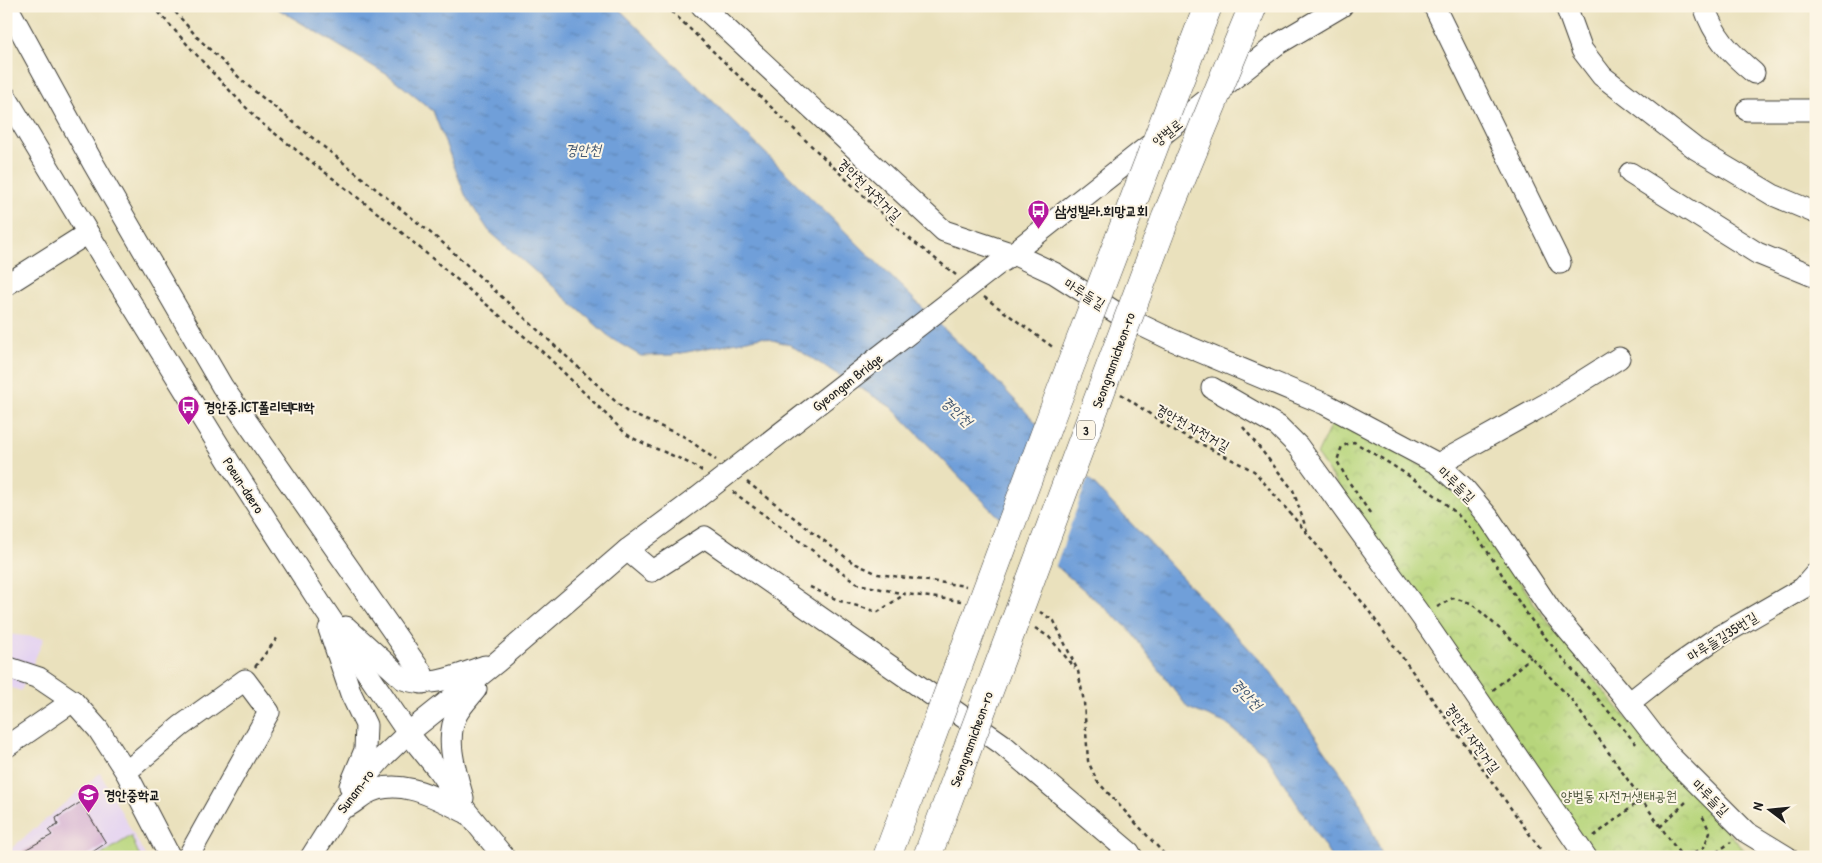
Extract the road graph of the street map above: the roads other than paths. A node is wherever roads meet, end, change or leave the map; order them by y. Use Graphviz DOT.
graph roads {
  1 [pos="7,6"];
  2 [pos="702,6"];
  3 [pos="1208,6"];
  4 [pos="1253,6"];
  5 [pos="1342,6"];
  6 [pos="1434,6"];
  7 [pos="1566,6"];
  8 [pos="1704,6"];
  9 [pos="1754,73"];
  10 [pos="6,97"];
  11 [pos="1747,110"];
  12 [pos="1816,110"];
  13 [pos="1630,173"];
  14 [pos="1816,213"];
  15 [pos="88,233"];
  16 [pos="1005,259"];
  17 [pos="1560,262"];
  18 [pos="1816,277"];
  19 [pos="6,284"];
  20 [pos="1620,358"];
  21 [pos="1212,388"];
  22 [pos="1438,464"];
  23 [pos="627,550"];
  24 [pos="1816,573"];
  25 [pos="320,603"];
  26 [pos="497,662"];
  27 [pos="6,667"];
  28 [pos="422,683"];
  29 [pos="73,701"];
  30 [pos="1629,703"];
  31 [pos="408,733"];
  32 [pos="6,747"];
  33 [pos="126,772"];
  34 [pos="467,812"];
  35 [pos="338,814"];
  36 [pos="1746,832"];
  37 [pos="170,857"];
  38 [pos="188,857"];
  39 [pos="311,857"];
  40 [pos="504,857"];
  41 [pos="887,857"];
  42 [pos="927,857"];
  43 [pos="1132,857"];
  44 [pos="1586,857"];
  45 [pos="1771,857"];
  46 [pos="1787,857"];
  1 -- 28 [label="street"];
  2 -- 16 [label="street, 마루들길"];
  3 -- 41 [label="highway, bridge"];
  4 -- 42 [label="highway, Seongnamicheon-ro / 3, bridge"];
  5 -- 16 [label="street, 양벌로"];
  6 -- 17 [label="street"];
  7 -- 14 [label="street"];
  8 -- 9 [label="street"];
  10 -- 15 [label="street, Poeun-daero"];
  11 -- 12 [label="street"];
  13 -- 18 [label="street"];
  15 -- 19 [label="street"];
  15 -- 25 [label="street, Poeun-daero"];
  16 -- 22 [label="street, 마루들길"];
  16 -- 23 [label="street, Gyeongan Bridge, bridge"];
  20 -- 22 [label="street"];
  21 -- 44 [label="street"];
  22 -- 30 [label="street, 마루들길"];
  23 -- 26 [label="street, Gyeongan Bridge"];
  23 -- 43 [label="street"];
  24 -- 30 [label="street, 마루들길35번길"];
  25 -- 28 [label="street"];
  25 -- 31 [label="street, Poeun-daero"];
  25 -- 35 [label="street"];
  26 -- 28 [label="street"];
  26 -- 31 [label="street, Sunam-ro"];
  26 -- 34 [label="street"];
  27 -- 29 [label="street"];
  29 -- 32 [label="street"];
  29 -- 33 [label="street"];
  30 -- 36 [label="street, 마루들길"];
  31 -- 34 [label="street, Poeun-daero"];
  31 -- 35 [label="street, Sunam-ro"];
  33 -- 37 [label="street"];
  33 -- 38 [label="street"];
  34 -- 35 [label="street"];
  34 -- 40 [label="street, Poeun-daero"];
  35 -- 39 [label="street, Sunam-ro"];
  36 -- 45 [label="street"];
  36 -- 46 [label="street, 마루들길"];
}
